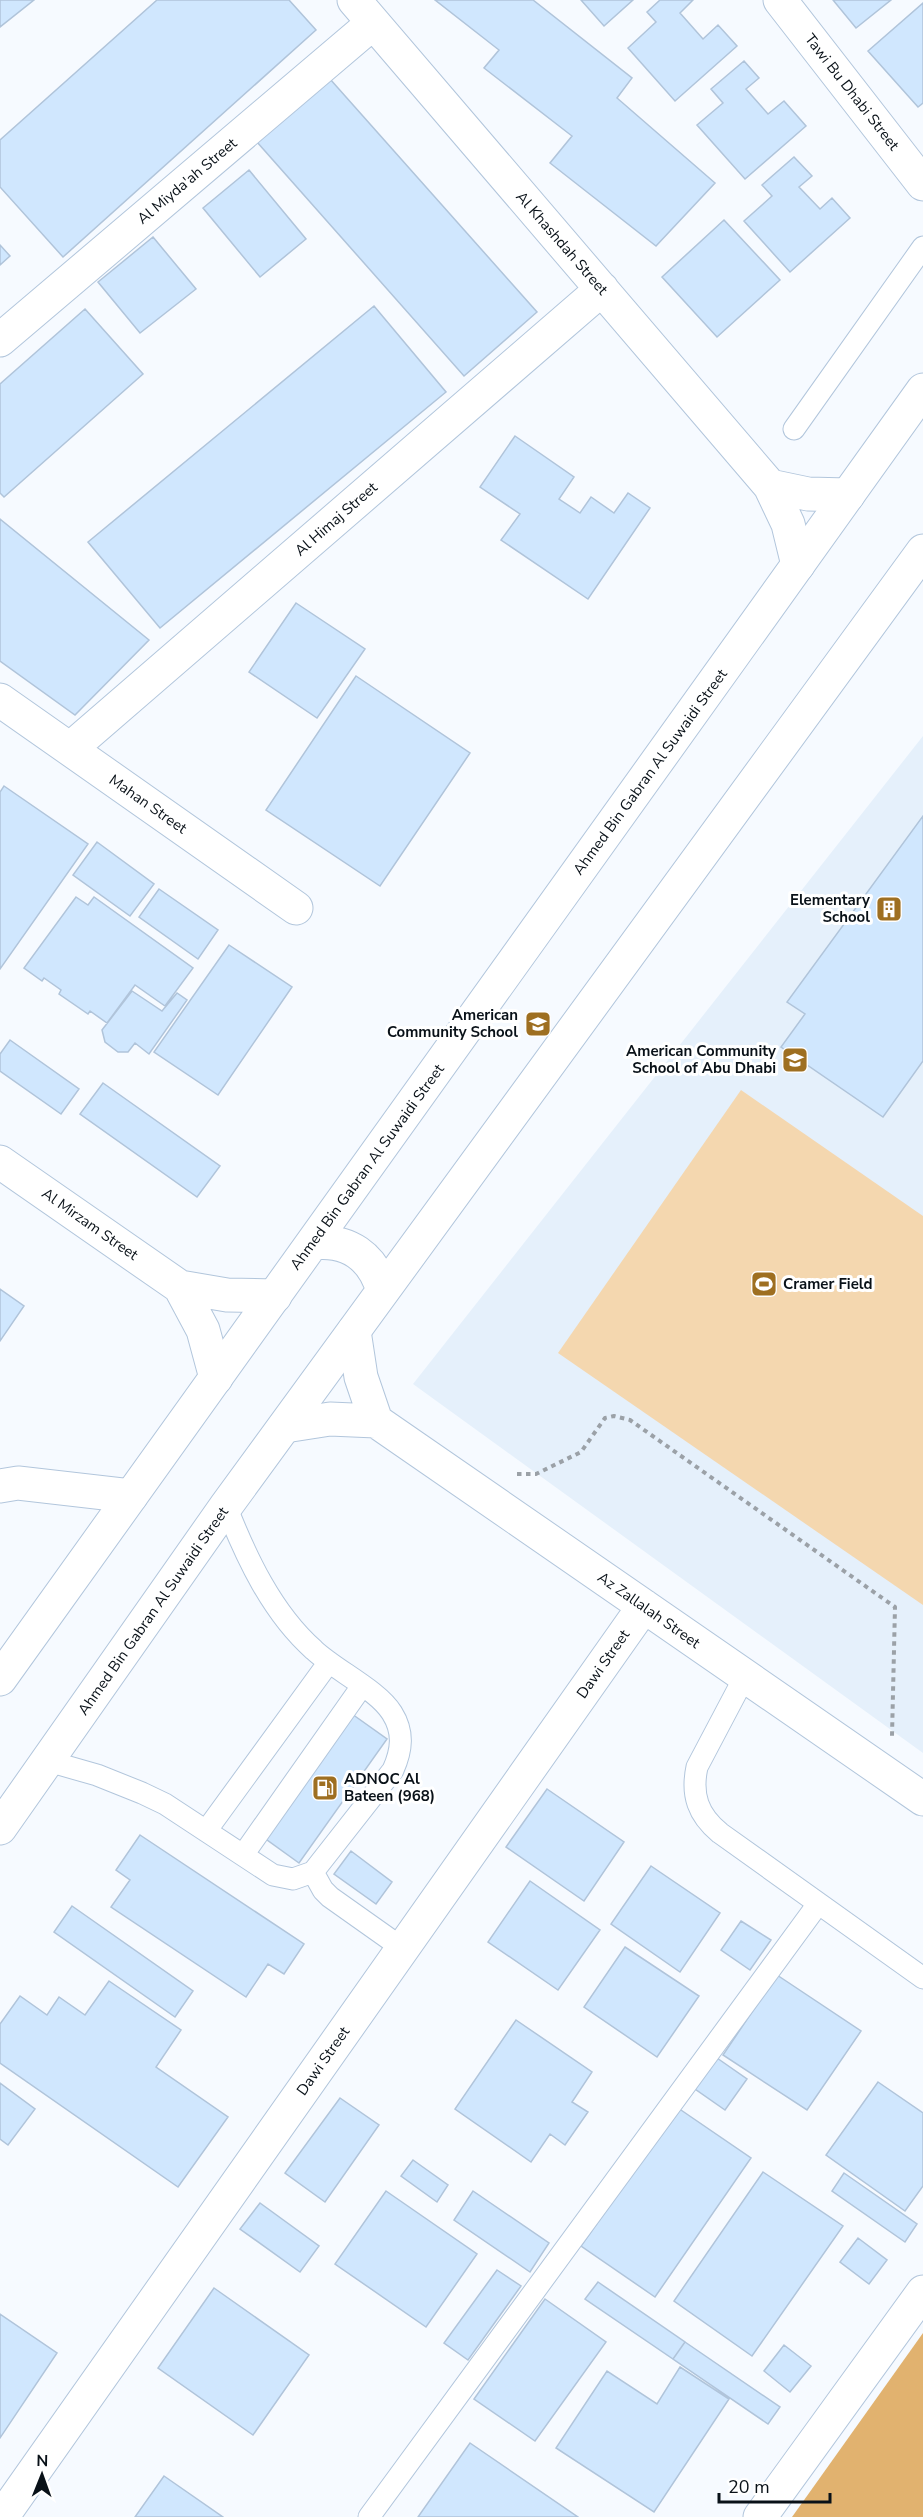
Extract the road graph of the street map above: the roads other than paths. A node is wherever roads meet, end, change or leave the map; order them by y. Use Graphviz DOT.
graph roads {
  1 [pos="780,0"];
  2 [pos="363,11"];
  3 [pos="923,184"];
  4 [pos="923,247"];
  5 [pos="602,289"];
  6 [pos="0,340"];
  7 [pos="923,390"];
  8 [pos="794,429"];
  9 [pos="770,486"];
  10 [pos="848,495"];
  11 [pos="923,551"];
  12 [pos="798,565"];
  13 [pos="0,700"];
  14 [pos="70,749"];
  15 [pos="296,908"];
  16 [pos="0,1162"];
  17 [pos="313,1243"];
  18 [pos="180,1287"];
  19 [pos="383,1291"];
  20 [pos="275,1296"];
  21 [pos="354,1331"];
  22 [pos="216,1378"];
  23 [pos="376,1420"];
  24 [pos="285,1426"];
  25 [pos="0,1486"];
  26 [pos="131,1496"];
  27 [pos="226,1506"];
  28 [pos="644,1605"];
  29 [pos="329,1662"];
  30 [pos="745,1676"];
  31 [pos="0,1679"];
  32 [pos="362,1686"];
  33 [pos="48,1761"];
  34 [pos="923,1799"];
  35 [pos="0,1828"];
  36 [pos="206,1831"];
  37 [pos="243,1855"];
  38 [pos="313,1872"];
  39 [pos="818,1904"];
  40 [pos="402,1948"];
  41 [pos="923,1978"];
  42 [pos="923,2292"];
  43 [pos="2,2517"];
  44 [pos="369,2517"];
  45 [pos="760,2517"];
  1 -- 3 [label="street, Tawi Bu Dhabi Street"];
  2 -- 5 [label="street, Al Khashdah Street"];
  2 -- 6 [label="street, Al Miyda'ah Street"];
  4 -- 8 [label="lane"];
  5 -- 9 [label="street, Al Khashdah Street"];
  5 -- 14 [label="street, Al Himaj Street"];
  7 -- 10 [label="street, Ahmed Bin Gabran Al Suwaidi Street"];
  9 -- 10 [label="street"];
  9 -- 12 [label="street, Al Khashdah Street"];
  10 -- 12 [label="street, Ahmed Bin Gabran Al Suwaidi Street"];
  11 -- 19 [label="street, Ahmed Bin Gabran Al Suwaidi Street"];
  12 -- 17 [label="street, Ahmed Bin Gabran Al Suwaidi Street"];
  13 -- 14 [label="street, Mahan Street"];
  14 -- 15 [label="street, Mahan Street"];
  16 -- 18 [label="street, Al Mirzam Street"];
  17 -- 19 [label="street"];
  17 -- 20 [label="street, Ahmed Bin Gabran Al Suwaidi Street"];
  18 -- 20 [label="street, Al Mirzam Street"];
  18 -- 22 [label="street, Al Mirzam Street"];
  19 -- 21 [label="street, Ahmed Bin Gabran Al Suwaidi Street"];
  20 -- 22 [label="street, Ahmed Bin Gabran Al Suwaidi Street"];
  21 -- 23 [label="street"];
  21 -- 24 [label="street, Ahmed Bin Gabran Al Suwaidi Street"];
  22 -- 26 [label="street, Ahmed Bin Gabran Al Suwaidi Street"];
  23 -- 24 [label="street"];
  23 -- 28 [label="street, Az Zallalah Street"];
  24 -- 27 [label="street, Ahmed Bin Gabran Al Suwaidi Street"];
  25 -- 26 [label="street"];
  26 -- 31 [label="street, Ahmed Bin Gabran Al Suwaidi Street"];
  27 -- 29 [label="lane"];
  27 -- 33 [label="street, Ahmed Bin Gabran Al Suwaidi Street"];
  28 -- 30 [label="street, Az Zallalah Street"];
  28 -- 40 [label="street, Dawi Street"];
  29 -- 32 [label="lane"];
  29 -- 36 [label="lane"];
  30 -- 34 [label="street, Az Zallalah Street"];
  30 -- 39 [label="lane"];
  32 -- 37 [label="lane"];
  32 -- 38 [label="lane"];
  33 -- 35 [label="street, Ahmed Bin Gabran Al Suwaidi Street"];
  33 -- 36 [label="lane"];
  36 -- 37 [label="lane"];
  37 -- 38 [label="lane"];
  38 -- 40 [label="lane"];
  39 -- 41 [label="lane"];
  39 -- 44 [label="lane"];
  40 -- 43 [label="street, Dawi Street"];
  42 -- 45 [label="street"];
}
